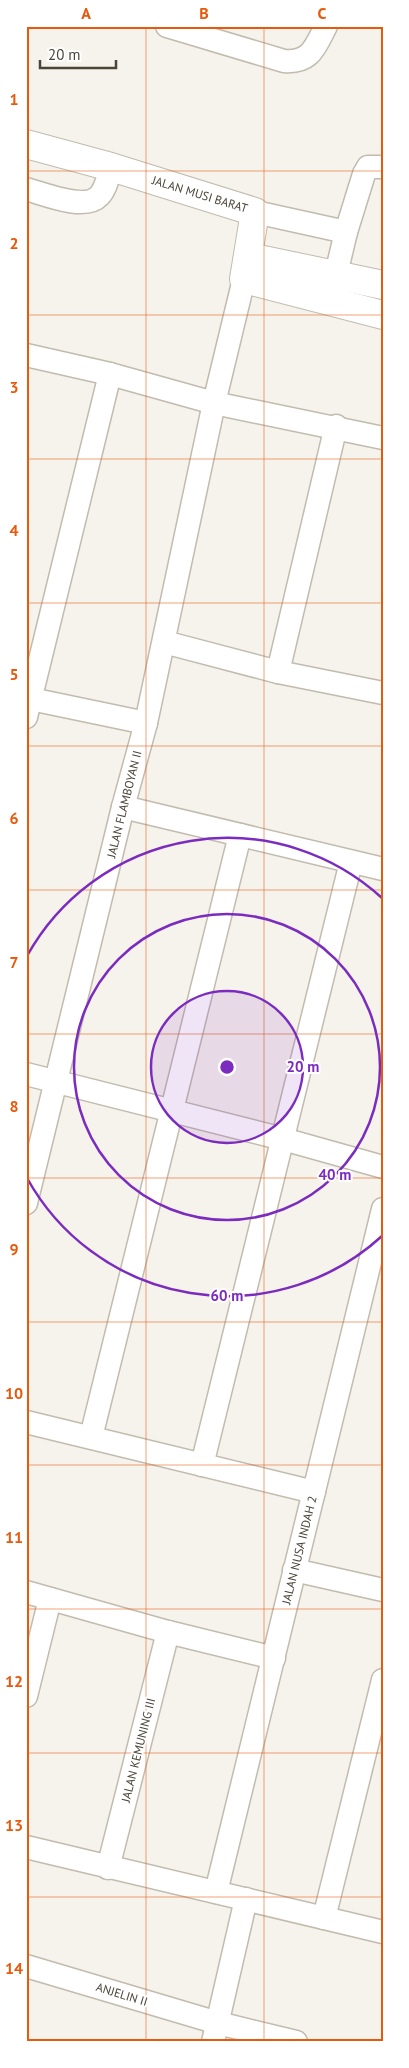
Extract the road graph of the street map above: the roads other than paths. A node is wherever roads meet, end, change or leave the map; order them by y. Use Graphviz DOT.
graph roads {
  1 [pos="167,26"];
  2 [pos="326,26"];
  3 [pos="26,144"];
  4 [pos="111,167"];
  5 [pos="383,167"];
  6 [pos="26,189"];
  7 [pos="255,212"];
  8 [pos="346,232"];
  9 [pos="247,268"];
  10 [pos="336,274"];
  11 [pos="383,285"];
  12 [pos="383,315"];
  13 [pos="26,355"];
  14 [pos="110,374"];
  15 [pos="214,403"];
  16 [pos="336,426"];
  17 [pos="383,438"];
  18 [pos="164,642"];
  19 [pos="278,672"];
  20 [pos="383,693"];
  21 [pos="28,704"];
  22 [pos="146,722"];
  23 [pos="123,807"];
  24 [pos="240,835"];
  25 [pos="351,862"];
  26 [pos="383,869"];
  27 [pos="26,1074"];
  28 [pos="56,1082"];
  29 [pos="172,1111"];
  30 [pos="283,1139"];
  31 [pos="383,1167"];
  32 [pos="26,1203"];
  33 [pos="383,1209"];
  34 [pos="26,1422"];
  35 [pos="90,1438"];
  36 [pos="202,1465"];
  37 [pos="314,1492"];
  38 [pos="294,1570"];
  39 [pos="383,1590"];
  40 [pos="26,1592"];
  41 [pos="50,1598"];
  42 [pos="168,1632"];
  43 [pos="274,1658"];
  44 [pos="383,1680"];
  45 [pos="26,1696"];
  46 [pos="26,1847"];
  47 [pos="108,1868"];
  48 [pos="216,1892"];
  49 [pos="246,1900"];
  50 [pos="324,1918"];
  51 [pos="383,1932"];
  52 [pos="26,1966"];
  53 [pos="215,2032"];
  54 [pos="296,2042"];
  1 -- 2 [label="street"];
  3 -- 4 [label="street, JALAN MUSI BARAT"];
  4 -- 6 [label="street"];
  4 -- 7 [label="street, JALAN MUSI BARAT"];
  5 -- 8 [label="street"];
  7 -- 8 [label="street"];
  7 -- 9 [label="street, JALAN MUSI BARAT"];
  8 -- 10 [label="street"];
  9 -- 10 [label="street"];
  9 -- 12 [label="street"];
  9 -- 15 [label="street, JALAN FLAMBOYAN II"];
  10 -- 11 [label="street"];
  13 -- 14 [label="street"];
  14 -- 15 [label="street"];
  14 -- 21 [label="street"];
  15 -- 16 [label="street"];
  15 -- 18 [label="street, JALAN FLAMBOYAN II"];
  16 -- 17 [label="street"];
  16 -- 19 [label="street"];
  18 -- 19 [label="street"];
  18 -- 22 [label="street, JALAN FLAMBOYAN II"];
  19 -- 20 [label="street"];
  21 -- 22 [label="street"];
  22 -- 23 [label="street, JALAN FLAMBOYAN II"];
  23 -- 24 [label="street"];
  23 -- 28 [label="street, JALAN FLAMBOYAN II"];
  24 -- 25 [label="street"];
  24 -- 29 [label="street"];
  25 -- 26 [label="street"];
  25 -- 30 [label="street"];
  27 -- 28 [label="street"];
  28 -- 29 [label="street"];
  28 -- 32 [label="street, JALAN FLAMBOYAN II"];
  29 -- 30 [label="street"];
  29 -- 35 [label="street"];
  30 -- 31 [label="street"];
  30 -- 36 [label="street"];
  33 -- 37 [label="street, JALAN NUSA INDAH 2"];
  34 -- 35 [label="street"];
  35 -- 36 [label="street"];
  36 -- 37 [label="street"];
  37 -- 38 [label="street, JALAN NUSA INDAH 2"];
  38 -- 39 [label="street"];
  38 -- 43 [label="street, JALAN NUSA INDAH 2"];
  40 -- 41 [label="street"];
  41 -- 42 [label="street"];
  41 -- 45 [label="street"];
  42 -- 43 [label="street"];
  42 -- 47 [label="street, JALAN KEMUNING III"];
  43 -- 48 [label="street, JALAN NUSA INDAH 2"];
  44 -- 50 [label="street"];
  46 -- 47 [label="street"];
  47 -- 48 [label="street"];
  48 -- 49 [label="street"];
  49 -- 50 [label="street"];
  49 -- 53 [label="street"];
  50 -- 51 [label="street"];
  52 -- 53 [label="street, ANJELIN II"];
  53 -- 54 [label="street, ANJELIN II"];
}
